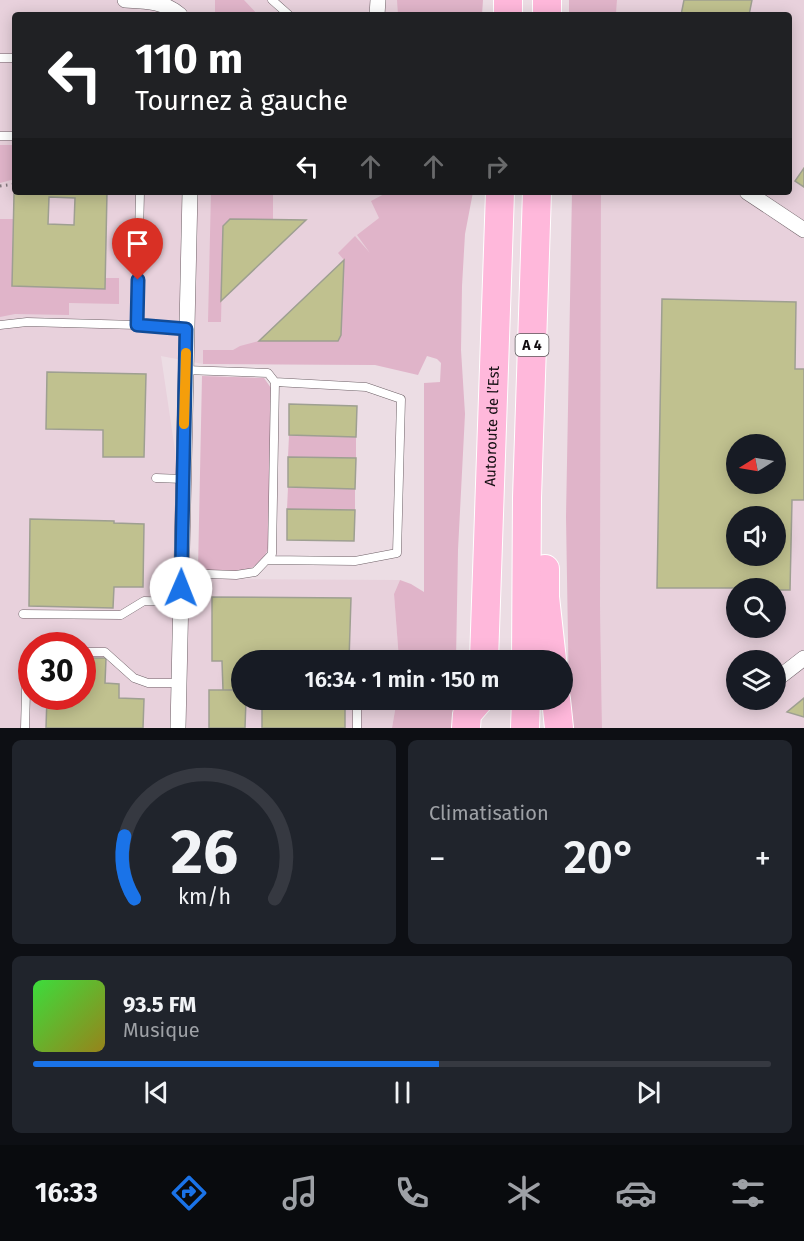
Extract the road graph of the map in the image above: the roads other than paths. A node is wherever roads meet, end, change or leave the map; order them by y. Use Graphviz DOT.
graph roads {
  1 [pos="125,0"];
  2 [pos="272,0"];
  3 [pos="176,12"];
  4 [pos="286,12"];
  5 [pos="140,195"];
  6 [pos="190,195"];
  7 [pos="500,195"];
  8 [pos="537,195"];
  9 [pos="752,195"];
  10 [pos="804,230"];
  11 [pos="0,325"];
  12 [pos="137,325"];
  13 [pos="186,329"];
  14 [pos="185,370"];
  15 [pos="275,382"];
  16 [pos="156,478"];
  17 [pos="183,479"];
  18 [pos="527,498"];
  19 [pos="268,560"];
  20 [pos="181,573"];
  21 [pos="181,602"];
  22 [pos="23,614"];
  23 [pos="484,650"];
  24 [pos="526,650"];
  25 [pos="551,650"];
  26 [pos="96,652"];
  27 [pos="804,658"];
  28 [pos="786,672"];
  29 [pos="179,683"];
  30 [pos="26,710"];
  31 [pos="357,710"];
  32 [pos="471,710"];
  33 [pos="483,710"];
  34 [pos="526,710"];
  35 [pos="557,710"];
  36 [pos="25,728"];
  37 [pos="178,728"];
  38 [pos="357,728"];
  39 [pos="466,728"];
  40 [pos="485,728"];
  41 [pos="525,728"];
  42 [pos="559,728"];
  1 -- 3 [label="street"];
  2 -- 4 [label="lane"];
  5 -- 12 [label="lane"];
  6 -- 13 [label="street"];
  7 -- 23 [label="highway, Autoroute de l’Est / A 4"];
  8 -- 18 [label="highway, A 4"];
  9 -- 10 [label="street"];
  11 -- 12 [label="lane"];
  12 -- 13 [label="lane"];
  13 -- 14 [label="street"];
  14 -- 15 [label="lane"];
  14 -- 17 [label="street"];
  15 -- 19 [label="lane"];
  15 -- 19 [label="lane"];
  16 -- 17 [label="lane"];
  17 -- 20 [label="street"];
  18 -- 24 [label="highway, A 4"];
  18 -- 25 [label="highway"];
  19 -- 20 [label="lane"];
  20 -- 21 [label="street"];
  21 -- 22 [label="lane"];
  21 -- 29 [label="street"];
  26 -- 29 [label="lane"];
  27 -- 28 [label="street"];
  29 -- 37 [label="street"];
  30 -- 36 [label="lane"];
  31 -- 38 [label="lane"];
  32 -- 39 [label="highway"];
  33 -- 40 [label="highway"];
  34 -- 41 [label="highway"];
  35 -- 42 [label="highway"];
}
